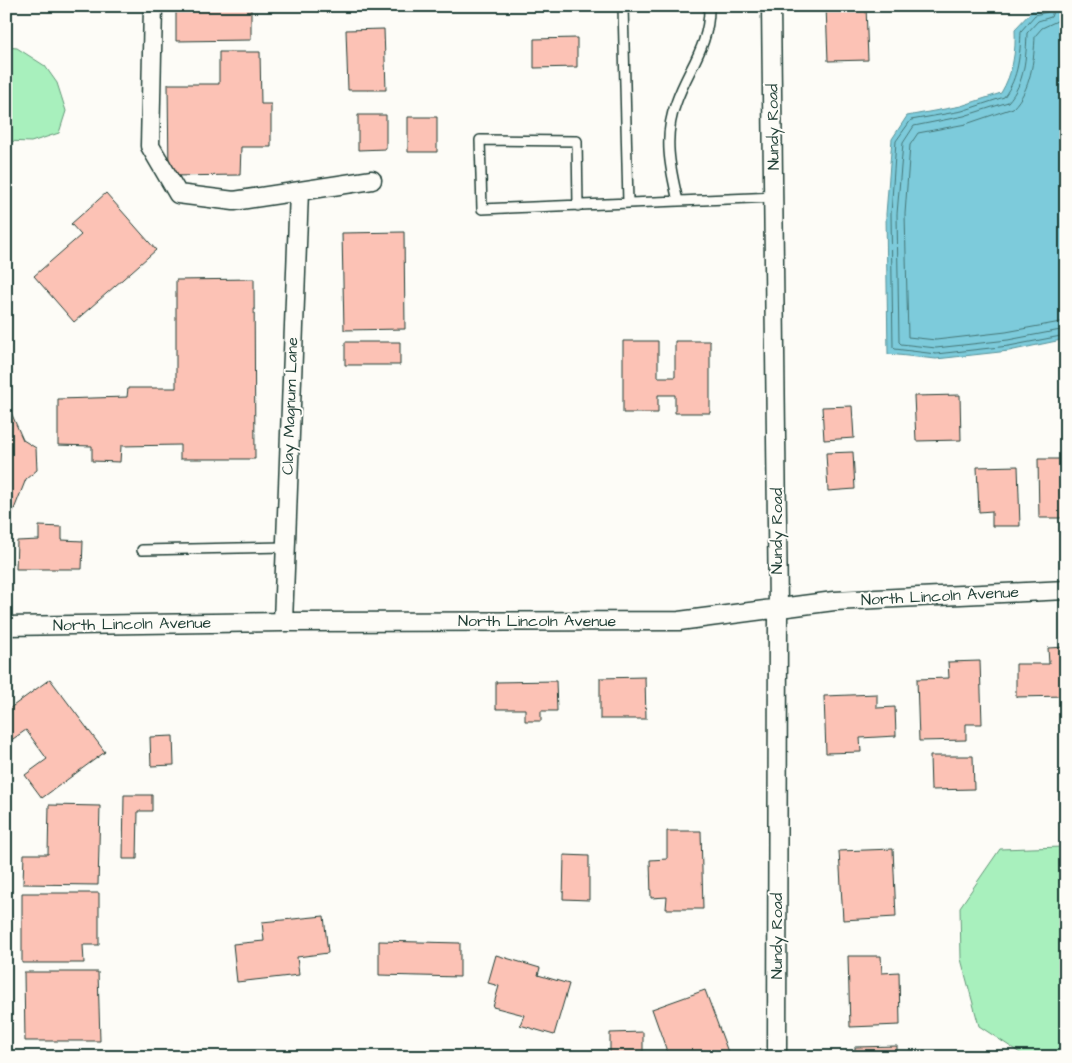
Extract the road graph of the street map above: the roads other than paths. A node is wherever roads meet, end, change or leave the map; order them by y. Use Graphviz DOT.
graph roads {
  1 [pos="154,6"];
  2 [pos="623,6"];
  3 [pos="710,6"];
  4 [pos="771,6"];
  5 [pos="372,180"];
  6 [pos="299,191"];
  7 [pos="774,197"];
  8 [pos="678,201"];
  9 [pos="628,203"];
  10 [pos="578,206"];
  11 [pos="285,547"];
  12 [pos="142,550"];
  13 [pos="1066,590"];
  14 [pos="778,609"];
  15 [pos="283,622"];
  16 [pos="6,626"];
  17 [pos="777,1057"];
  1 -- 6 [label="street"];
  2 -- 9 [label="lane"];
  3 -- 8 [label="lane"];
  4 -- 7 [label="street, Nundy Road"];
  5 -- 6 [label="street"];
  6 -- 11 [label="street, Clay Magnum Lane"];
  7 -- 8 [label="lane"];
  7 -- 14 [label="street, Nundy Road"];
  8 -- 9 [label="lane"];
  9 -- 10 [label="lane"];
  10 -- 10 [label="lane"];
  11 -- 12 [label="lane"];
  11 -- 15 [label="street, Clay Magnum Lane"];
  13 -- 14 [label="street, North Lincoln Avenue"];
  14 -- 15 [label="street, North Lincoln Avenue"];
  14 -- 17 [label="street, Nundy Road"];
  15 -- 16 [label="street, North Lincoln Avenue"];
}
